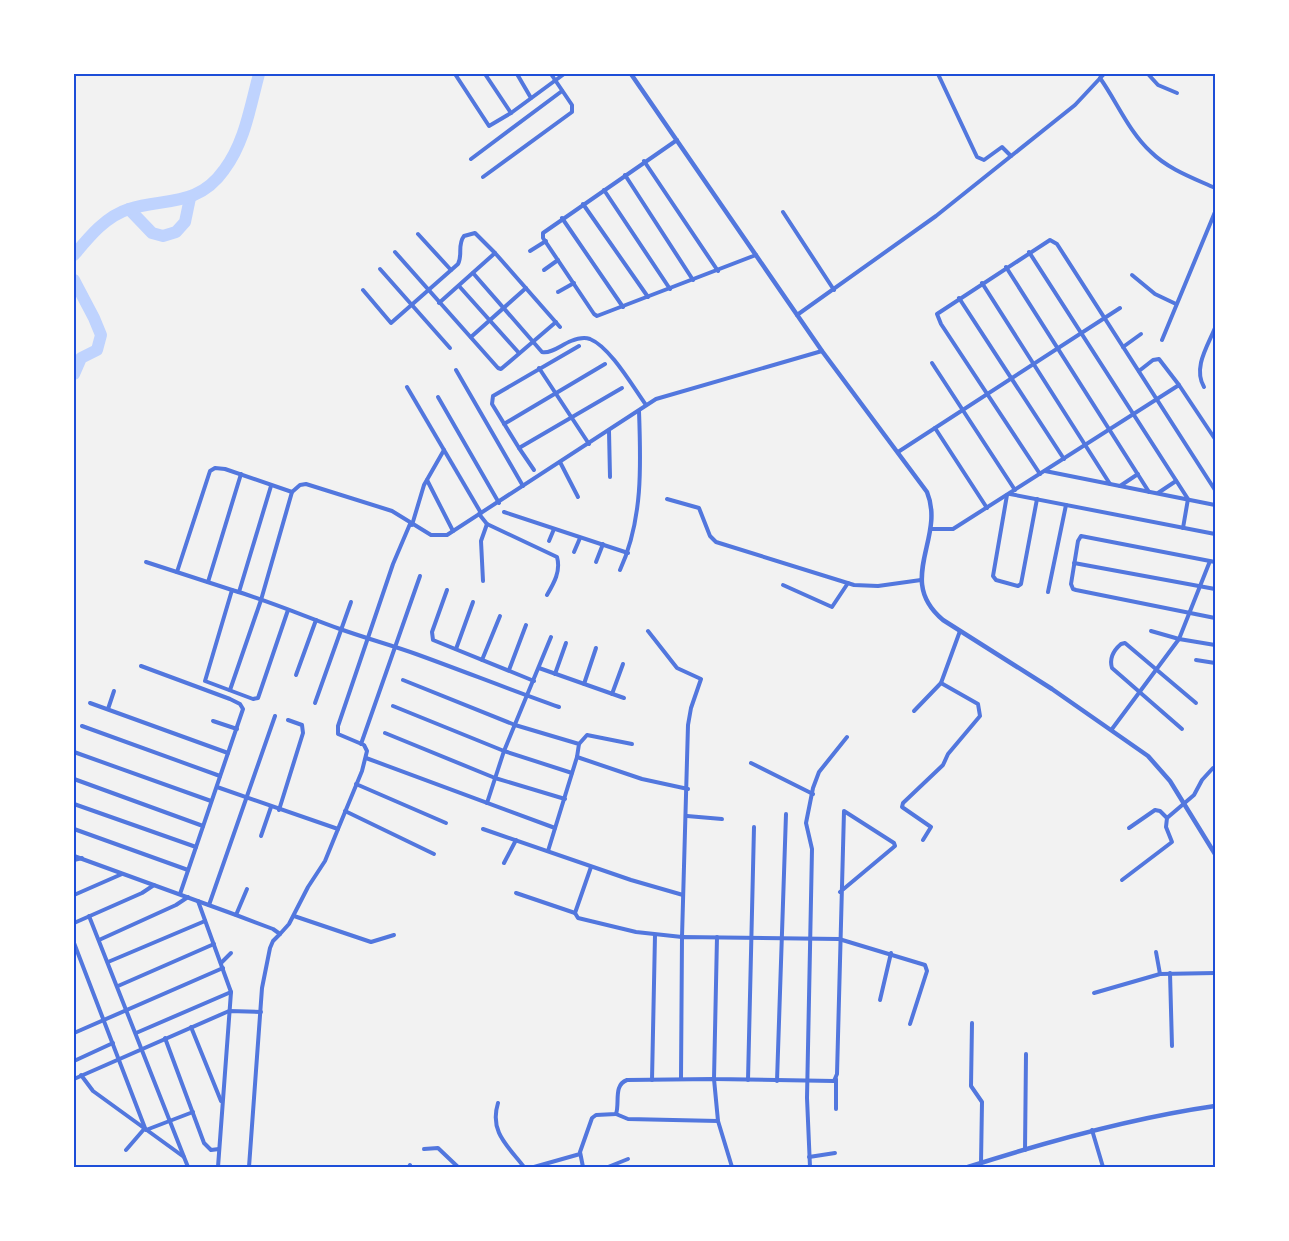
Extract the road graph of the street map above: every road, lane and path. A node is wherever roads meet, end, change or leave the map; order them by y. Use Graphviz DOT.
graph roads {
  1 [pos="455,74"];
  2 [pos="485,74"];
  3 [pos="517,74"];
  4 [pos="550,74"];
  5 [pos="564,74"];
  6 [pos="631,74"];
  7 [pos="938,74"];
  8 [pos="1104,74"];
  9 [pos="1148,74"];
  10 [pos="1100,78"];
  11 [pos="554,81"];
  12 [pos="562,91"];
  13 [pos="1177,93"];
  14 [pos="531,98"];
  15 [pos="511,113"];
  16 [pos="677,140"];
  17 [pos="1011,156"];
  18 [pos="471,159"];
  19 [pos="644,161"];
  20 [pos="625,175"];
  21 [pos="483,177"];
  22 [pos="1215,188"];
  23 [pos="604,190"];
  24 [pos="583,204"];
  25 [pos="783,212"];
  26 [pos="1215,212"];
  27 [pos="562,218"];
  28 [pos="418,234"];
  29 [pos="546,241"];
  30 [pos="530,251"];
  31 [pos="395,252"];
  32 [pos="1029,252"];
  33 [pos="495,253"];
  34 [pos="756,255"];
  35 [pos="558,260"];
  36 [pos="1006,267"];
  37 [pos="380,269"];
  38 [pos="450,270"];
  39 [pos="544,270"];
  40 [pos="718,271"];
  41 [pos="473,273"];
  42 [pos="1132,275"];
  43 [pos="693,280"];
  44 [pos="574,283"];
  45 [pos="982,283"];
  46 [pos="459,286"];
  47 [pos="526,288"];
  48 [pos="670,289"];
  49 [pos="362,290"];
  50 [pos="834,290"];
  51 [pos="428,291"];
  52 [pos="558,292"];
  53 [pos="648,297"];
  54 [pos="959,298"];
  55 [pos="439,303"];
  56 [pos="1176,304"];
  57 [pos="412,305"];
  58 [pos="623,306"];
  59 [pos="504,308"];
  60 [pos="1120,308"];
  61 [pos="797,315"];
  62 [pos="1105,318"];
  63 [pos="490,321"];
  64 [pos="556,322"];
  65 [pos="560,327"];
  66 [pos="1215,328"];
  67 [pos="1082,333"];
  68 [pos="1141,334"];
  69 [pos="471,337"];
  70 [pos="1162,340"];
  71 [pos="532,341"];
  72 [pos="579,346"];
  73 [pos="1123,346"];
  74 [pos="450,348"];
  75 [pos="1060,348"];
  76 [pos="822,351"];
  77 [pos="519,353"];
  78 [pos="932,363"];
  79 [pos="605,364"];
  80 [pos="1035,364"];
  81 [pos="539,368"];
  82 [pos="456,370"];
  83 [pos="1139,371"];
  84 [pos="1012,379"];
  85 [pos="1179,385"];
  86 [pos="407,387"];
  87 [pos="1204,387"];
  88 [pos="622,388"];
  89 [pos="556,393"];
  90 [pos="988,394"];
  91 [pos="438,397"];
  92 [pos="1157,399"];
  93 [pos="646,405"];
  94 [pos="639,410"];
  95 [pos="963,410"];
  96 [pos="1134,414"];
  97 [pos="572,418"];
  98 [pos="504,424"];
  99 [pos="935,428"];
  100 [pos="1110,429"];
  101 [pos="609,431"];
  102 [pos="1215,439"];
  103 [pos="589,444"];
  104 [pos="1087,444"];
  105 [pos="519,448"];
  106 [pos="444,450"];
  107 [pos="898,452"];
  108 [pos="1064,459"];
  109 [pos="560,462"];
  110 [pos="534,470"];
  111 [pos="1046,471"];
  112 [pos="242,474"];
  113 [pos="1040,474"];
  114 [pos="1138,474"];
  115 [pos="1215,476"];
  116 [pos="610,478"];
  117 [pos="427,480"];
  118 [pos="1209,480"];
  119 [pos="1176,481"];
  120 [pos="1110,484"];
  121 [pos="270,486"];
  122 [pos="523,486"];
  123 [pos="1120,486"];
  124 [pos="1015,490"];
  125 [pos="1215,490"];
  126 [pos="292,492"];
  127 [pos="1149,492"];
  128 [pos="1158,494"];
  129 [pos="1009,495"];
  130 [pos="578,497"];
  131 [pos="667,499"];
  132 [pos="1037,499"];
  133 [pos="1188,500"];
  134 [pos="499,502"];
  135 [pos="1066,505"];
  136 [pos="1215,505"];
  137 [pos="987,508"];
  138 [pos="504,512"];
  139 [pos="480,514"];
  140 [pos="411,524"];
  141 [pos="487,524"];
  142 [pos="1183,528"];
  143 [pos="554,529"];
  144 [pos="931,529"];
  145 [pos="454,531"];
  146 [pos="1215,534"];
  147 [pos="580,538"];
  148 [pos="549,541"];
  149 [pos="603,544"];
  150 [pos="574,552"];
  151 [pos="628,553"];
  152 [pos="1210,561"];
  153 [pos="146,562"];
  154 [pos="596,562"];
  155 [pos="1215,562"];
  156 [pos="1074,563"];
  157 [pos="620,570"];
  158 [pos="177,572"];
  159 [pos="420,576"];
  160 [pos="921,580"];
  161 [pos="483,581"];
  162 [pos="208,582"];
  163 [pos="848,583"];
  164 [pos="783,585"];
  165 [pos="1201,586"];
  166 [pos="1215,589"];
  167 [pos="232,590"];
  168 [pos="447,590"];
  169 [pos="239,592"];
  170 [pos="1048,592"];
  171 [pos="547,595"];
  172 [pos="261,600"];
  173 [pos="350,602"];
  174 [pos="473,602"];
  175 [pos="288,610"];
  176 [pos="1190,612"];
  177 [pos="500,616"];
  178 [pos="1215,618"];
  179 [pos="316,620"];
  180 [pos="526,625"];
  181 [pos="340,629"];
  182 [pos="648,631"];
  183 [pos="960,631"];
  184 [pos="1151,631"];
  185 [pos="551,637"];
  186 [pos="368,639"];
  187 [pos="1179,639"];
  188 [pos="566,643"];
  189 [pos="1215,645"];
  190 [pos="396,648"];
  191 [pos="596,648"];
  192 [pos="456,649"];
  193 [pos="482,660"];
  194 [pos="1196,660"];
  195 [pos="623,664"];
  196 [pos="1215,664"];
  197 [pos="141,666"];
  198 [pos="539,668"];
  199 [pos="509,670"];
  200 [pos="1158,670"];
  201 [pos="556,674"];
  202 [pos="296,675"];
  203 [pos="403,680"];
  204 [pos="534,681"];
  205 [pos="941,683"];
  206 [pos="584,684"];
  207 [pos="230,690"];
  208 [pos="114,692"];
  209 [pos="1140,693"];
  210 [pos="612,694"];
  211 [pos="528,696"];
  212 [pos="624,698"];
  213 [pos="315,703"];
  214 [pos="1196,703"];
  215 [pos="90,704"];
  216 [pos="394,706"];
  217 [pos="558,707"];
  218 [pos="108,708"];
  219 [pos="914,711"];
  220 [pos="275,716"];
  221 [pos="288,720"];
  222 [pos="213,721"];
  223 [pos="515,725"];
  224 [pos="82,726"];
  225 [pos="237,729"];
  226 [pos="1112,729"];
  227 [pos="1182,729"];
  228 [pos="385,733"];
  229 [pos="847,737"];
  230 [pos="362,744"];
  231 [pos="579,744"];
  232 [pos="632,744"];
  233 [pos="504,751"];
  234 [pos="74,752"];
  235 [pos="228,753"];
  236 [pos="577,757"];
  237 [pos="366,758"];
  238 [pos="751,763"];
  239 [pos="1213,768"];
  240 [pos="572,774"];
  241 [pos="220,776"];
  242 [pos="495,778"];
  243 [pos="74,779"];
  244 [pos="356,784"];
  245 [pos="217,787"];
  246 [pos="688,789"];
  247 [pos="813,794"];
  248 [pos="246,798"];
  249 [pos="565,800"];
  250 [pos="211,801"];
  251 [pos="487,803"];
  252 [pos="74,804"];
  253 [pos="1185,804"];
  254 [pos="271,807"];
  255 [pos="279,810"];
  256 [pos="345,811"];
  257 [pos="786,814"];
  258 [pos="687,816"];
  259 [pos="722,818"];
  260 [pos="1167,818"];
  261 [pos="446,823"];
  262 [pos="203,826"];
  263 [pos="754,827"];
  264 [pos="555,828"];
  265 [pos="1129,828"];
  266 [pos="74,829"];
  267 [pos="338,829"];
  268 [pos="482,829"];
  269 [pos="261,836"];
  270 [pos="516,840"];
  271 [pos="923,840"];
  272 [pos="196,847"];
  273 [pos="548,851"];
  274 [pos="434,854"];
  275 [pos="1215,854"];
  276 [pos="74,856"];
  277 [pos="82,858"];
  278 [pos="74,860"];
  279 [pos="504,863"];
  280 [pos="591,867"];
  281 [pos="188,870"];
  282 [pos="122,874"];
  283 [pos="1122,880"];
  284 [pos="154,885"];
  285 [pos="247,889"];
  286 [pos="840,892"];
  287 [pos="516,893"];
  288 [pos="180,894"];
  289 [pos="74,895"];
  290 [pos="683,895"];
  291 [pos="188,897"];
  292 [pos="198,901"];
  293 [pos="209,905"];
  294 [pos="575,913"];
  295 [pos="236,915"];
  296 [pos="89,916"];
  297 [pos="294,916"];
  298 [pos="204,921"];
  299 [pos="74,923"];
  300 [pos="280,934"];
  301 [pos="394,935"];
  302 [pos="655,935"];
  303 [pos="682,937"];
  304 [pos="717,937"];
  305 [pos="752,938"];
  306 [pos="782,939"];
  307 [pos="810,939"];
  308 [pos="839,939"];
  309 [pos="99,940"];
  310 [pos="74,943"];
  311 [pos="214,944"];
  312 [pos="1156,952"];
  313 [pos="232,953"];
  314 [pos="891,953"];
  315 [pos="108,962"];
  316 [pos="221,963"];
  317 [pos="223,968"];
  318 [pos="1170,973"];
  319 [pos="1215,973"];
  320 [pos="1160,974"];
  321 [pos="118,986"];
  322 [pos="231,992"];
  323 [pos="1094,993"];
  324 [pos="880,1000"];
  325 [pos="127,1009"];
  326 [pos="230,1011"];
  327 [pos="261,1012"];
  328 [pos="104,1019"];
  329 [pos="972,1023"];
  330 [pos="910,1024"];
  331 [pos="191,1027"];
  332 [pos="74,1033"];
  333 [pos="136,1033"];
  334 [pos="165,1038"];
  335 [pos="113,1042"];
  336 [pos="1172,1046"];
  337 [pos="142,1048"];
  338 [pos="1026,1054"];
  339 [pos="119,1058"];
  340 [pos="74,1061"];
  341 [pos="82,1075"];
  342 [pos="74,1079"];
  343 [pos="681,1079"];
  344 [pos="714,1079"];
  345 [pos="836,1079"];
  346 [pos="652,1080"];
  347 [pos="748,1080"];
  348 [pos="778,1081"];
  349 [pos="807,1082"];
  350 [pos="222,1103"];
  351 [pos="498,1104"];
  352 [pos="1215,1106"];
  353 [pos="836,1108"];
  354 [pos="193,1112"];
  355 [pos="616,1114"];
  356 [pos="170,1121"];
  357 [pos="718,1121"];
  358 [pos="145,1129"];
  359 [pos="1092,1130"];
  360 [pos="219,1149"];
  361 [pos="424,1149"];
  362 [pos="126,1150"];
  363 [pos="1025,1150"];
  364 [pos="834,1153"];
  365 [pos="580,1154"];
  366 [pos="184,1157"];
  367 [pos="809,1157"];
  368 [pos="628,1159"];
  369 [pos="981,1163"];
  370 [pos="188,1167"];
  371 [pos="218,1167"];
  372 [pos="249,1167"];
  373 [pos="458,1167"];
  374 [pos="524,1167"];
  375 [pos="534,1167"];
  376 [pos="583,1167"];
  377 [pos="608,1167"];
  378 [pos="732,1167"];
  379 [pos="810,1167"];
  380 [pos="970,1167"];
  381 [pos="1102,1167"];
  1 -- 15 [label="street"];
  2 -- 15 [label="street"];
  3 -- 14 [label="street"];
  4 -- 11 [label="street"];
  5 -- 11 [label="street"];
  6 -- 16 [label="street"];
  7 -- 17 [label="street"];
  8 -- 10 [label="street"];
  9 -- 13 [label="street"];
  10 -- 17 [label="street"];
  10 -- 22 [label="street"];
  11 -- 12 [label="street"];
  11 -- 14 [label="street"];
  12 -- 18 [label="street"];
  12 -- 21 [label="street"];
  14 -- 15 [label="street"];
  16 -- 19 [label="street"];
  16 -- 34 [label="street"];
  17 -- 50 [label="street"];
  19 -- 20 [label="street"];
  19 -- 40 [label="street"];
  20 -- 23 [label="street"];
  20 -- 43 [label="street"];
  23 -- 24 [label="street"];
  23 -- 48 [label="street"];
  24 -- 27 [label="street"];
  24 -- 53 [label="street"];
  25 -- 50 [label="street"];
  26 -- 56 [label="street"];
  27 -- 29 [label="street"];
  27 -- 58 [label="street"];
  28 -- 38 [label="street"];
  29 -- 30 [label="street"];
  29 -- 35 [label="street"];
  31 -- 51 [label="street"];
  32 -- 36 [label="street"];
  32 -- 62 [label="street"];
  32 -- 67 [label="street"];
  33 -- 38 [label="street"];
  33 -- 41 [label="street"];
  33 -- 47 [label="street"];
  34 -- 40 [label="street"];
  34 -- 61 [label="street"];
  35 -- 39 [label="street"];
  35 -- 44 [label="street"];
  36 -- 45 [label="street"];
  36 -- 75 [label="street"];
  37 -- 57 [label="street"];
  38 -- 51 [label="street"];
  40 -- 43 [label="street"];
  41 -- 46 [label="street"];
  41 -- 59 [label="street"];
  42 -- 56 [label="street"];
  43 -- 48 [label="street"];
  44 -- 52 [label="street"];
  44 -- 58 [label="street"];
  45 -- 54 [label="street"];
  45 -- 80 [label="street"];
  46 -- 55 [label="street"];
  46 -- 63 [label="street"];
  47 -- 59 [label="street"];
  47 -- 64 [label="street"];
  48 -- 53 [label="street"];
  49 -- 57 [label="street"];
  50 -- 61 [label="street"];
  51 -- 55 [label="street"];
  51 -- 57 [label="street"];
  53 -- 58 [label="street"];
  54 -- 84 [label="street"];
  54 -- 90 [label="street"];
  55 -- 69 [label="street"];
  56 -- 70 [label="street"];
  57 -- 74 [label="street"];
  59 -- 63 [label="street"];
  59 -- 71 [label="street"];
  60 -- 62 [label="street"];
  61 -- 76 [label="street"];
  62 -- 67 [label="street"];
  62 -- 73 [label="street"];
  63 -- 69 [label="street"];
  63 -- 77 [label="street"];
  64 -- 65 [label="street"];
  64 -- 71 [label="street"];
  66 -- 87 [label="street"];
  67 -- 75 [label="street"];
  67 -- 96 [label="street"];
  68 -- 73 [label="street"];
  69 -- 77 [label="street"];
  71 -- 77 [label="street"];
  71 -- 93 [label="street"];
  72 -- 81 [label="street"];
  73 -- 83 [label="street"];
  75 -- 80 [label="street"];
  75 -- 100 [label="street"];
  76 -- 93 [label="street"];
  76 -- 107 [label="street"];
  78 -- 95 [label="street"];
  79 -- 89 [label="street"];
  80 -- 84 [label="street"];
  80 -- 104 [label="street"];
  81 -- 89 [label="street"];
  81 -- 98 [label="street"];
  82 -- 122 [label="street"];
  83 -- 85 [label="street"];
  83 -- 92 [label="street"];
  84 -- 90 [label="street"];
  84 -- 108 [label="street"];
  85 -- 92 [label="street"];
  85 -- 102 [label="street"];
  86 -- 106 [label="street"];
  88 -- 97 [label="street"];
  89 -- 97 [label="street"];
  89 -- 98 [label="street"];
  90 -- 95 [label="street"];
  90 -- 113 [label="street"];
  91 -- 134 [label="street"];
  92 -- 96 [label="street"];
  92 -- 118 [label="street"];
  93 -- 94 [label="street"];
  94 -- 101 [label="street"];
  94 -- 151 [label="street"];
  95 -- 99 [label="street"];
  95 -- 124 [label="street"];
  96 -- 100 [label="street"];
  96 -- 119 [label="street"];
  97 -- 103 [label="street"];
  97 -- 105 [label="street"];
  98 -- 105 [label="street"];
  99 -- 107 [label="street"];
  99 -- 137 [label="street"];
  100 -- 104 [label="street"];
  100 -- 114 [label="street"];
  101 -- 103 [label="street"];
  101 -- 116 [label="street"];
  103 -- 109 [label="street"];
  104 -- 108 [label="street"];
  104 -- 120 [label="street"];
  105 -- 110 [label="street"];
  106 -- 117 [label="street"];
  106 -- 139 [label="street"];
  107 -- 144 [label="street"];
  108 -- 111 [label="street"];
  109 -- 122 [label="street"];
  109 -- 130 [label="street"];
  111 -- 113 [label="street"];
  111 -- 120 [label="street"];
  112 -- 121 [label="street"];
  112 -- 158 [label="street"];
  112 -- 162 [label="street"];
  113 -- 124 [label="street"];
  114 -- 123 [label="street"];
  114 -- 127 [label="street"];
  115 -- 118 [label="street"];
  117 -- 140 [label="street"];
  117 -- 145 [label="street"];
  118 -- 125 [label="street"];
  119 -- 128 [label="street"];
  119 -- 133 [label="street"];
  120 -- 123 [label="street"];
  121 -- 126 [label="street"];
  121 -- 169 [label="street"];
  122 -- 134 [label="street"];
  123 -- 127 [label="street"];
  124 -- 129 [label="street"];
  126 -- 140 [label="street"];
  126 -- 172 [label="street"];
  127 -- 128 [label="street"];
  128 -- 133 [label="street"];
  129 -- 132 [label="street"];
  129 -- 132 [label="street"];
  129 -- 137 [label="street"];
  131 -- 163 [label="street"];
  132 -- 135 [label="street"];
  133 -- 136 [label="street"];
  133 -- 142 [label="street"];
  134 -- 139 [label="street"];
  135 -- 142 [label="street"];
  135 -- 170 [label="street"];
  137 -- 144 [label="street"];
  138 -- 143 [label="street"];
  139 -- 141 [label="street"];
  139 -- 145 [label="street"];
  140 -- 145 [label="street"];
  140 -- 186 [label="street"];
  141 -- 161 [label="street"];
  141 -- 171 [label="street"];
  142 -- 146 [label="street"];
  143 -- 147 [label="street"];
  143 -- 148 [label="street"];
  144 -- 160 [label="street"];
  147 -- 149 [label="street"];
  147 -- 150 [label="street"];
  149 -- 151 [label="street"];
  149 -- 154 [label="street"];
  151 -- 157 [label="street"];
  152 -- 155 [label="street"];
  152 -- 156 [label="street"];
  152 -- 165 [label="street"];
  153 -- 158 [label="street"];
  156 -- 165 [label="street"];
  156 -- 176 [label="street"];
  158 -- 162 [label="street"];
  159 -- 190 [label="street"];
  160 -- 163 [label="street"];
  160 -- 183 [label="street"];
  162 -- 167 [label="street"];
  163 -- 164 [label="street"];
  165 -- 166 [label="street"];
  165 -- 176 [label="street"];
  167 -- 169 [label="street"];
  167 -- 207 [label="street"];
  168 -- 192 [label="street"];
  169 -- 172 [label="street"];
  172 -- 175 [label="street"];
  172 -- 207 [label="street"];
  173 -- 181 [label="street"];
  174 -- 192 [label="street"];
  175 -- 179 [label="street"];
  175 -- 207 [label="street"];
  176 -- 178 [label="street"];
  176 -- 187 [label="street"];
  177 -- 193 [label="street"];
  179 -- 181 [label="street"];
  179 -- 202 [label="street"];
  180 -- 199 [label="street"];
  181 -- 186 [label="street"];
  181 -- 213 [label="street"];
  182 -- 246 [label="street"];
  183 -- 205 [label="street"];
  183 -- 226 [label="street"];
  184 -- 187 [label="street"];
  185 -- 198 [label="street"];
  186 -- 190 [label="street"];
  186 -- 230 [label="street"];
  187 -- 189 [label="street"];
  187 -- 200 [label="street"];
  188 -- 201 [label="street"];
  190 -- 211 [label="street"];
  190 -- 230 [label="street"];
  191 -- 206 [label="street"];
  192 -- 193 [label="street"];
  193 -- 199 [label="street"];
  194 -- 196 [label="street"];
  195 -- 210 [label="street"];
  197 -- 225 [label="street"];
  198 -- 201 [label="street"];
  198 -- 204 [label="street"];
  199 -- 204 [label="street"];
  200 -- 209 [label="street"];
  200 -- 209 [label="street"];
  200 -- 214 [label="street"];
  201 -- 206 [label="street"];
  203 -- 223 [label="street"];
  204 -- 211 [label="street"];
  205 -- 219 [label="street"];
  205 -- 271 [label="street"];
  206 -- 210 [label="street"];
  208 -- 218 [label="street"];
  209 -- 226 [label="street"];
  209 -- 227 [label="street"];
  210 -- 212 [label="street"];
  211 -- 217 [label="street"];
  211 -- 223 [label="street"];
  215 -- 218 [label="street"];
  216 -- 233 [label="street"];
  218 -- 235 [label="street"];
  220 -- 248 [label="street"];
  221 -- 255 [label="street"];
  222 -- 225 [label="street"];
  223 -- 231 [label="street"];
  223 -- 233 [label="street"];
  224 -- 241 [label="street"];
  225 -- 235 [label="street"];
  226 -- 253 [label="street"];
  228 -- 242 [label="street"];
  229 -- 247 [label="street"];
  230 -- 237 [label="street"];
  231 -- 232 [label="street"];
  231 -- 236 [label="street"];
  233 -- 240 [label="street"];
  233 -- 242 [label="street"];
  234 -- 250 [label="street"];
  235 -- 241 [label="street"];
  236 -- 240 [label="street"];
  236 -- 246 [label="street"];
  237 -- 244 [label="street"];
  237 -- 251 [label="street"];
  238 -- 247 [label="street"];
  239 -- 253 [label="street"];
  240 -- 249 [label="street"];
  241 -- 245 [label="street"];
  242 -- 249 [label="street"];
  242 -- 251 [label="street"];
  243 -- 262 [label="street"];
  244 -- 256 [label="street"];
  244 -- 261 [label="street"];
  245 -- 248 [label="street"];
  245 -- 250 [label="street"];
  246 -- 258 [label="street"];
  247 -- 307 [label="street"];
  248 -- 254 [label="street"];
  248 -- 293 [label="street"];
  249 -- 264 [label="street"];
  250 -- 262 [label="street"];
  251 -- 264 [label="street"];
  252 -- 272 [label="street"];
  253 -- 260 [label="street"];
  253 -- 275 [label="street"];
  254 -- 255 [label="street"];
  254 -- 269 [label="street"];
  255 -- 267 [label="street"];
  256 -- 267 [label="street"];
  256 -- 274 [label="street"];
  257 -- 306 [label="street"];
  258 -- 259 [label="street"];
  258 -- 290 [label="street"];
  260 -- 265 [label="street"];
  260 -- 283 [label="street"];
  262 -- 272 [label="street"];
  263 -- 305 [label="street"];
  264 -- 273 [label="street"];
  266 -- 281 [label="street"];
  267 -- 297 [label="street"];
  268 -- 270 [label="street"];
  270 -- 273 [label="street"];
  270 -- 279 [label="street"];
  272 -- 281 [label="street"];
  273 -- 280 [label="street"];
  276 -- 277 [label="street"];
  277 -- 278 [label="street"];
  277 -- 282 [label="street"];
  280 -- 290 [label="street"];
  280 -- 294 [label="street"];
  281 -- 288 [label="street"];
  282 -- 284 [label="street"];
  282 -- 289 [label="street"];
  284 -- 288 [label="street"];
  284 -- 296 [label="street"];
  285 -- 295 [label="street"];
  286 -- 286 [label="street"];
  286 -- 308 [label="street"];
  287 -- 294 [label="street"];
  288 -- 291 [label="street"];
  290 -- 303 [label="street"];
  291 -- 292 [label="street"];
  291 -- 309 [label="street"];
  292 -- 293 [label="street"];
  292 -- 298 [label="street"];
  293 -- 295 [label="street"];
  294 -- 302 [label="street"];
  295 -- 300 [label="street"];
  296 -- 299 [label="street"];
  296 -- 309 [label="street"];
  297 -- 300 [label="street"];
  297 -- 301 [label="street"];
  298 -- 311 [label="street"];
  298 -- 315 [label="street"];
  300 -- 327 [label="street"];
  302 -- 303 [label="street"];
  302 -- 346 [label="street"];
  303 -- 304 [label="street"];
  303 -- 343 [label="street"];
  304 -- 305 [label="street"];
  304 -- 344 [label="street"];
  305 -- 306 [label="street"];
  305 -- 347 [label="street"];
  306 -- 307 [label="street"];
  306 -- 348 [label="street"];
  307 -- 308 [label="street"];
  307 -- 349 [label="street"];
  308 -- 314 [label="street"];
  308 -- 345 [label="street"];
  309 -- 315 [label="street"];
  310 -- 328 [label="street"];
  311 -- 316 [label="street"];
  311 -- 321 [label="street"];
  312 -- 320 [label="street"];
  313 -- 316 [label="street"];
  314 -- 324 [label="street"];
  314 -- 330 [label="street"];
  315 -- 321 [label="street"];
  316 -- 317 [label="street"];
  317 -- 322 [label="street"];
  317 -- 325 [label="street"];
  318 -- 319 [label="street"];
  318 -- 320 [label="street"];
  318 -- 336 [label="street"];
  320 -- 323 [label="street"];
  321 -- 325 [label="street"];
  322 -- 326 [label="street"];
  322 -- 333 [label="street"];
  325 -- 328 [label="street"];
  325 -- 333 [label="street"];
  326 -- 327 [label="street"];
  326 -- 331 [label="street"];
  326 -- 350 [label="street"];
  327 -- 372 [label="street"];
  328 -- 332 [label="street"];
  328 -- 335 [label="street"];
  329 -- 369 [label="street"];
  331 -- 334 [label="street"];
  331 -- 350 [label="street"];
  333 -- 337 [label="street"];
  334 -- 337 [label="street"];
  334 -- 354 [label="street"];
  335 -- 339 [label="street"];
  335 -- 340 [label="street"];
  337 -- 339 [label="street"];
  337 -- 356 [label="street"];
  338 -- 363 [label="street"];
  339 -- 341 [label="street"];
  339 -- 358 [label="street"];
  341 -- 342 [label="street"];
  341 -- 358 [label="street"];
  343 -- 344 [label="street"];
  343 -- 346 [label="street"];
  344 -- 347 [label="street"];
  344 -- 357 [label="street"];
  345 -- 349 [label="street"];
  345 -- 353 [label="street"];
  346 -- 355 [label="street"];
  347 -- 348 [label="street"];
  348 -- 349 [label="street"];
  349 -- 367 [label="street"];
  350 -- 360 [label="street"];
  351 -- 374 [label="street"];
  352 -- 359 [label="street"];
  354 -- 356 [label="street"];
  354 -- 360 [label="street"];
  355 -- 357 [label="street"];
  355 -- 365 [label="street"];
  356 -- 358 [label="street"];
  356 -- 366 [label="street"];
  357 -- 378 [label="street"];
  358 -- 362 [label="street"];
  358 -- 366 [label="street"];
  359 -- 363 [label="street"];
  359 -- 381 [label="street"];
  360 -- 371 [label="street"];
  361 -- 373 [label="street"];
  363 -- 369 [label="street"];
  364 -- 367 [label="street"];
  365 -- 375 [label="street"];
  365 -- 376 [label="street"];
  366 -- 370 [label="street"];
  367 -- 379 [label="street"];
  368 -- 377 [label="street"];
  369 -- 380 [label="street"];
}
